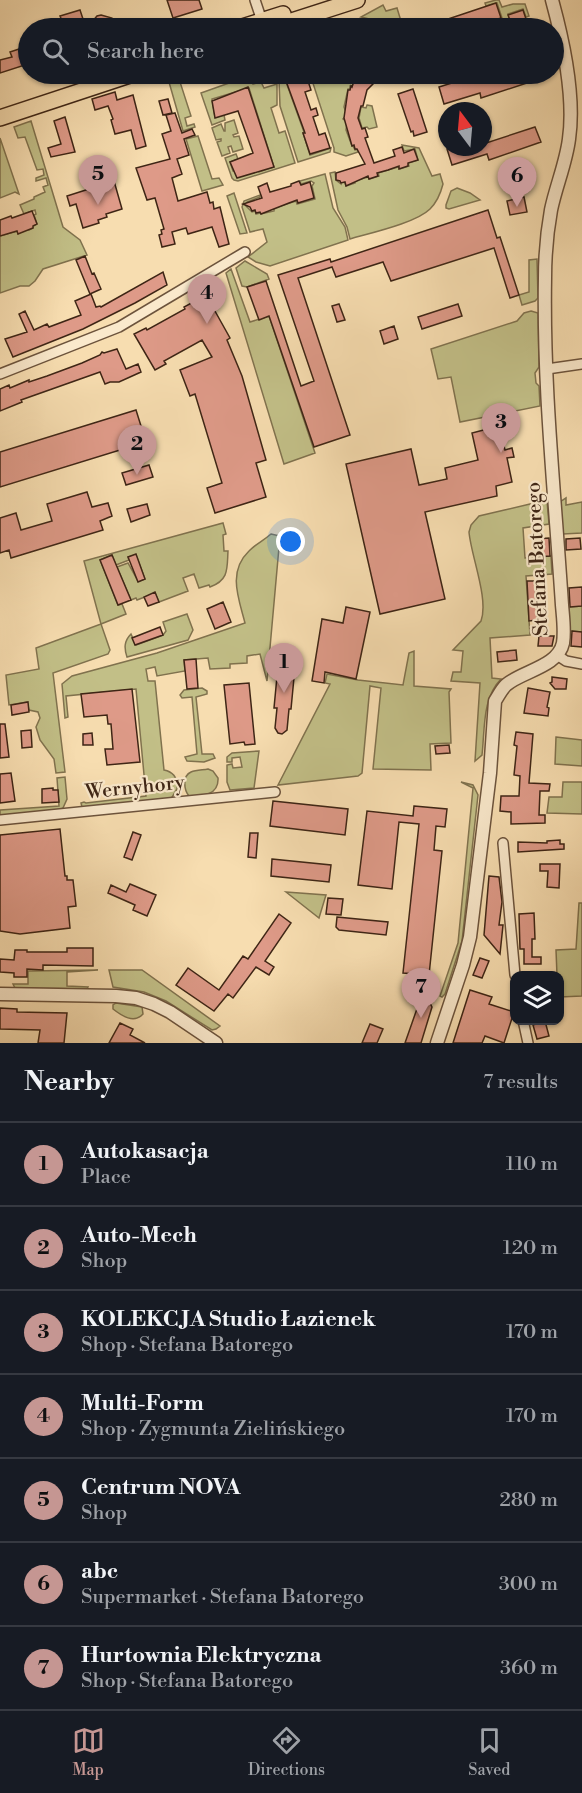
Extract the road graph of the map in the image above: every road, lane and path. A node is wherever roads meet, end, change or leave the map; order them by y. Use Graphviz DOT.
graph roads {
  1 [pos="255,0"];
  2 [pos="326,0"];
  3 [pos="357,0"];
  4 [pos="552,0"];
  5 [pos="263,18"];
  6 [pos="283,18"];
  7 [pos="291,18"];
  8 [pos="557,18"];
  9 [pos="564,54"];
  10 [pos="71,84"];
  11 [pos="103,84"];
  12 [pos="0,107"];
  13 [pos="0,118"];
  14 [pos="245,252"];
  15 [pos="582,363"];
  16 [pos="547,369"];
  17 [pos="0,374"];
  18 [pos="557,655"];
  19 [pos="582,664"];
  20 [pos="275,792"];
  21 [pos="0,820"];
  22 [pos="503,843"];
  23 [pos="515,971"];
  24 [pos="0,994"];
  25 [pos="524,1025"];
  26 [pos="216,1043"];
  27 [pos="437,1043"];
  28 [pos="528,1043"];
  1 -- 5 [label="street"];
  2 -- 6 [label="highway"];
  3 -- 7 [label="highway"];
  4 -- 8 [label="street, Stefana Batorego"];
  9 -- 16 [label="street, Stefana Batorego"];
  10 -- 12 [label="highway"];
  11 -- 13 [label="highway"];
  14 -- 17 [label="street"];
  15 -- 16 [label="street"];
  16 -- 18 [label="street, Stefana Batorego"];
  18 -- 19 [label="street"];
  18 -- 27 [label="street, Stefana Batorego"];
  20 -- 21 [label="street, Wernyhory"];
  22 -- 23 [label="street"];
  24 -- 26 [label="street"];
  25 -- 28 [label="street"];
}
